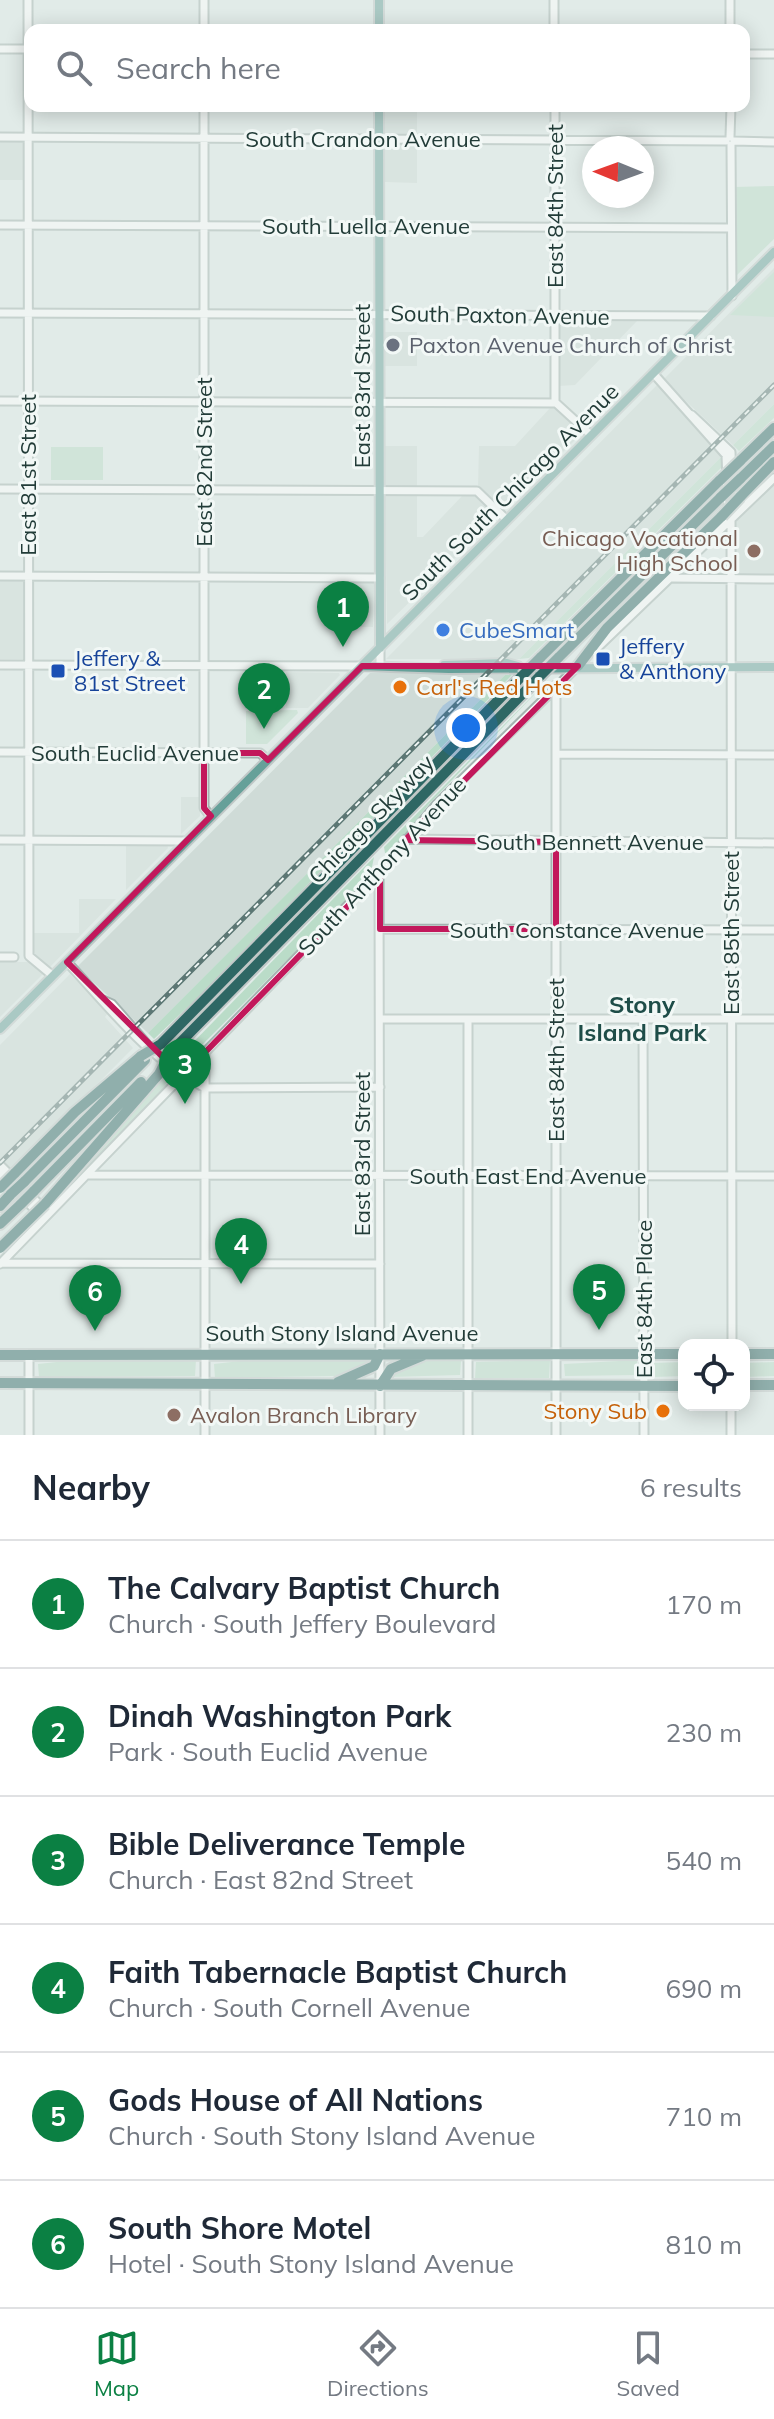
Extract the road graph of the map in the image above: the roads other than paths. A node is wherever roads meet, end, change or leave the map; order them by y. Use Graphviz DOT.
graph roads {
  1 [pos="28,0"];
  2 [pos="204,0"];
  3 [pos="379,0"];
  4 [pos="554,0"];
  5 [pos="730,0"];
  6 [pos="28,24"];
  7 [pos="204,24"];
  8 [pos="379,24"];
  9 [pos="554,24"];
  10 [pos="730,24"];
  11 [pos="0,49"];
  12 [pos="24,49"];
  13 [pos="750,54"];
  14 [pos="774,54"];
  15 [pos="28,112"];
  16 [pos="204,112"];
  17 [pos="379,112"];
  18 [pos="555,112"];
  19 [pos="731,112"];
  20 [pos="0,137"];
  21 [pos="28,137"];
  22 [pos="204,138"];
  23 [pos="379,138"];
  24 [pos="555,140"];
  25 [pos="730,141"];
  26 [pos="774,142"];
  27 [pos="0,225"];
  28 [pos="28,225"];
  29 [pos="204,226"];
  30 [pos="379,226"];
  31 [pos="555,227"];
  32 [pos="731,228"];
  33 [pos="774,252"];
  34 [pos="732,296"];
  35 [pos="0,313"];
  36 [pos="28,313"];
  37 [pos="204,313"];
  38 [pos="379,314"];
  39 [pos="555,315"];
  40 [pos="711,316"];
  41 [pos="653,373"];
  42 [pos="0,401"];
  43 [pos="28,401"];
  44 [pos="204,401"];
  45 [pos="380,402"];
  46 [pos="555,403"];
  47 [pos="774,428"];
  48 [pos="591,435"];
  49 [pos="774,446"];
  50 [pos="774,462"];
  51 [pos="774,478"];
  52 [pos="0,489"];
  53 [pos="28,489"];
  54 [pos="204,490"];
  55 [pos="380,490"];
  56 [pos="726,519"];
  57 [pos="507,520"];
  58 [pos="0,576"];
  59 [pos="28,577"];
  60 [pos="204,577"];
  61 [pos="380,578"];
  62 [pos="672,578"];
  63 [pos="731,579"];
  64 [pos="774,579"];
  65 [pos="380,648"];
  66 [pos="0,665"];
  67 [pos="28,665"];
  68 [pos="204,665"];
  69 [pos="362,666"];
  70 [pos="380,666"];
  71 [pos="578,666"];
  72 [pos="730,667"];
  73 [pos="774,667"];
  74 [pos="520,671"];
  75 [pos="556,685"];
  76 [pos="0,752"];
  77 [pos="28,752"];
  78 [pos="204,753"];
  79 [pos="556,754"];
  80 [pos="731,754"];
  81 [pos="774,755"];
  82 [pos="268,760"];
  83 [pos="211,817"];
  84 [pos="406,839"];
  85 [pos="0,840"];
  86 [pos="28,840"];
  87 [pos="187,841"];
  88 [pos="556,842"];
  89 [pos="731,843"];
  90 [pos="774,843"];
  91 [pos="379,873"];
  92 [pos="380,929"];
  93 [pos="556,929"];
  94 [pos="731,930"];
  95 [pos="774,930"];
  96 [pos="0,957"];
  97 [pos="14,957"];
  98 [pos="67,962"];
  99 [pos="53,976"];
  100 [pos="380,1019"];
  101 [pos="468,1019"];
  102 [pos="556,1019"];
  103 [pos="643,1019"];
  104 [pos="731,1019"];
  105 [pos="774,1019"];
  106 [pos="0,1029"];
  107 [pos="205,1051"];
  108 [pos="143,1058"];
  109 [pos="156,1072"];
  110 [pos="182,1076"];
  111 [pos="380,1087"];
  112 [pos="205,1088"];
  113 [pos="0,1165"];
  114 [pos="0,1174"];
  115 [pos="89,1175"];
  116 [pos="205,1176"];
  117 [pos="380,1176"];
  118 [pos="468,1176"];
  119 [pos="555,1176"];
  120 [pos="643,1176"];
  121 [pos="732,1176"];
  122 [pos="774,1176"];
  123 [pos="0,1188"];
  124 [pos="0,1206"];
  125 [pos="48,1217"];
  126 [pos="0,1224"];
  127 [pos="0,1248"];
  128 [pos="1,1264"];
  129 [pos="205,1264"];
  130 [pos="380,1264"];
  131 [pos="732,1339"];
  132 [pos="205,1352"];
  133 [pos="428,1353"];
  134 [pos="468,1353"];
  135 [pos="644,1353"];
  136 [pos="380,1354"];
  137 [pos="556,1354"];
  138 [pos="678,1354"];
  139 [pos="750,1354"];
  140 [pos="774,1354"];
  141 [pos="0,1355"];
  142 [pos="29,1355"];
  143 [pos="0,1383"];
  144 [pos="29,1383"];
  145 [pos="205,1384"];
  146 [pos="328,1385"];
  147 [pos="750,1385"];
  148 [pos="774,1385"];
  149 [pos="380,1386"];
  150 [pos="468,1386"];
  151 [pos="556,1386"];
  152 [pos="644,1386"];
  153 [pos="678,1386"];
  154 [pos="731,1411"];
  155 [pos="29,1435"];
  156 [pos="205,1435"];
  157 [pos="380,1435"];
  158 [pos="468,1435"];
  159 [pos="556,1435"];
  160 [pos="644,1435"];
  161 [pos="731,1435"];
  1 -- 6 [label="street, East 81st Street"];
  2 -- 7 [label="street"];
  3 -- 8 [label="main road"];
  4 -- 9 [label="street"];
  5 -- 10 [label="street"];
  11 -- 12 [label="street"];
  13 -- 14 [label="street"];
  15 -- 21 [label="street, East 81st Street"];
  16 -- 22 [label="street, East 82nd Street"];
  17 -- 23 [label="main road, East 83rd Street"];
  18 -- 24 [label="street, East 84th Street"];
  19 -- 25 [label="street"];
  20 -- 21 [label="street, South Crandon Avenue"];
  21 -- 22 [label="street, South Crandon Avenue"];
  21 -- 28 [label="street, East 81st Street"];
  22 -- 23 [label="street, South Crandon Avenue"];
  22 -- 29 [label="street, East 82nd Street"];
  23 -- 24 [label="street, South Crandon Avenue"];
  23 -- 30 [label="main road, East 83rd Street"];
  24 -- 25 [label="street, South Crandon Avenue"];
  24 -- 31 [label="street, East 84th Street"];
  25 -- 26 [label="street, South Crandon Avenue"];
  25 -- 32 [label="street"];
  27 -- 28 [label="street, South Luella Avenue"];
  28 -- 29 [label="street, South Luella Avenue"];
  28 -- 36 [label="street, East 81st Street"];
  29 -- 30 [label="street, South Luella Avenue"];
  29 -- 37 [label="street, East 82nd Street"];
  30 -- 31 [label="street, South Luella Avenue"];
  30 -- 38 [label="main road, East 83rd Street"];
  31 -- 32 [label="street, South Luella Avenue"];
  31 -- 39 [label="street, East 84th Street"];
  32 -- 34 [label="street"];
  33 -- 34 [label="main road, South South Chicago Avenue"];
  34 -- 40 [label="main road, South South Chicago Avenue"];
  35 -- 36 [label="street, South Paxton Avenue"];
  36 -- 37 [label="street, South Paxton Avenue"];
  36 -- 43 [label="street, East 81st Street"];
  37 -- 38 [label="street, South Paxton Avenue"];
  37 -- 44 [label="street, East 82nd Street"];
  38 -- 39 [label="street, South Paxton Avenue"];
  38 -- 45 [label="main road, East 83rd Street"];
  39 -- 40 [label="street, South Paxton Avenue"];
  39 -- 46 [label="street, East 84th Street"];
  40 -- 41 [label="main road, South South Chicago Avenue"];
  41 -- 48 [label="main road, South South Chicago Avenue"];
  41 -- 56 [label="street, East 85th Street"];
  42 -- 43 [label="street"];
  43 -- 44 [label="street"];
  43 -- 53 [label="street, East 81st Street"];
  44 -- 45 [label="street"];
  44 -- 54 [label="street, East 82nd Street"];
  45 -- 46 [label="street"];
  45 -- 55 [label="main road, East 83rd Street"];
  46 -- 48 [label="street"];
  47 -- 74 [label="highway, Chicago Skyway, bridge"];
  48 -- 57 [label="main road, South South Chicago Avenue"];
  49 -- 109 [label="highway, Chicago Skyway, bridge"];
  50 -- 56 [label="highway, bridge"];
  51 -- 56 [label="street, South Anthony Avenue"];
  52 -- 53 [label="street"];
  53 -- 54 [label="street"];
  53 -- 59 [label="street, East 81st Street"];
  54 -- 55 [label="street"];
  54 -- 60 [label="street, East 82nd Street"];
  55 -- 57 [label="street"];
  55 -- 61 [label="main road, East 83rd Street"];
  56 -- 62 [label="street, South Anthony Avenue"];
  56 -- 63 [label="street, East 85th Street"];
  56 -- 71 [label="highway"];
  57 -- 65 [label="main road, South South Chicago Avenue"];
  58 -- 59 [label="street"];
  59 -- 60 [label="street"];
  59 -- 67 [label="street, East 81st Street"];
  60 -- 61 [label="street"];
  60 -- 68 [label="street, East 82nd Street"];
  61 -- 65 [label="main road, East 83rd Street"];
  62 -- 63 [label="street"];
  62 -- 71 [label="street, South Anthony Avenue"];
  63 -- 64 [label="street"];
  63 -- 72 [label="street, East 85th Street"];
  65 -- 69 [label="main road, South South Chicago Avenue"];
  65 -- 70 [label="street, East 83rd Street"];
  66 -- 67 [label="street"];
  67 -- 68 [label="street"];
  67 -- 77 [label="street, East 81st Street"];
  68 -- 69 [label="street"];
  68 -- 78 [label="street, East 82nd Street"];
  69 -- 70 [label="main road"];
  69 -- 82 [label="main road, South South Chicago Avenue"];
  70 -- 74 [label="main road"];
  71 -- 72 [label="main road"];
  71 -- 74 [label="main road"];
  71 -- 75 [label="street, South Anthony Avenue"];
  72 -- 73 [label="main road"];
  72 -- 80 [label="street, East 85th Street"];
  74 -- 108 [label="highway, Chicago Skyway, bridge"];
  75 -- 79 [label="street, East 84th Street"];
  75 -- 84 [label="street, South Anthony Avenue"];
  76 -- 77 [label="street, South Euclid Avenue"];
  77 -- 78 [label="street, South Euclid Avenue"];
  77 -- 86 [label="street, East 81st Street"];
  78 -- 82 [label="street, South Euclid Avenue"];
  78 -- 83 [label="street, East 82nd Street"];
  79 -- 80 [label="street"];
  79 -- 88 [label="street, East 84th Street"];
  80 -- 81 [label="street"];
  80 -- 89 [label="street, East 85th Street"];
  82 -- 83 [label="main road, South South Chicago Avenue"];
  83 -- 87 [label="main road, South South Chicago Avenue"];
  84 -- 88 [label="street, South Bennett Avenue"];
  84 -- 91 [label="street, South Anthony Avenue"];
  85 -- 86 [label="street"];
  86 -- 87 [label="street"];
  86 -- 99 [label="street, East 81st Street"];
  87 -- 98 [label="main road, South South Chicago Avenue"];
  88 -- 89 [label="street, South Bennett Avenue"];
  88 -- 93 [label="street, East 84th Street"];
  89 -- 90 [label="street, South Bennett Avenue"];
  89 -- 94 [label="street, East 85th Street"];
  91 -- 92 [label="street, East 83rd Street"];
  91 -- 107 [label="street, South Anthony Avenue"];
  92 -- 93 [label="street, South Constance Avenue"];
  92 -- 100 [label="street, East 83rd Street"];
  93 -- 94 [label="street, South Constance Avenue"];
  93 -- 102 [label="street, East 84th Street"];
  94 -- 95 [label="street, South Constance Avenue"];
  94 -- 104 [label="street, East 85th Street"];
  96 -- 97 [label="street"];
  98 -- 99 [label="main road, South South Chicago Avenue"];
  98 -- 110 [label="street"];
  99 -- 106 [label="main road, South South Chicago Avenue"];
  100 -- 101 [label="street"];
  100 -- 111 [label="street, East 83rd Street"];
  101 -- 102 [label="street"];
  101 -- 118 [label="street"];
  102 -- 103 [label="street"];
  102 -- 119 [label="street, East 84th Street"];
  103 -- 104 [label="street"];
  103 -- 120 [label="street, East 84th Place"];
  104 -- 105 [label="street"];
  104 -- 121 [label="street, East 85th Street"];
  107 -- 110 [label="street, South Anthony Avenue"];
  107 -- 112 [label="street"];
  108 -- 123 [label="highway, bridge"];
  108 -- 124 [label="highway, Chicago Skyway, bridge"];
  109 -- 126 [label="highway, Chicago Skyway, bridge"];
  109 -- 127 [label="highway, bridge"];
  110 -- 112 [label="street"];
  110 -- 115 [label="street, South Anthony Avenue"];
  111 -- 112 [label="street"];
  111 -- 117 [label="street, East 83rd Street"];
  112 -- 116 [label="street"];
  113 -- 125 [label="street"];
  114 -- 125 [label="street"];
  115 -- 116 [label="street, South East End Avenue"];
  115 -- 125 [label="street, South Anthony Avenue"];
  116 -- 117 [label="street, South East End Avenue"];
  116 -- 129 [label="street"];
  117 -- 118 [label="street, South East End Avenue"];
  117 -- 130 [label="street, East 83rd Street"];
  118 -- 119 [label="street, South East End Avenue"];
  118 -- 134 [label="street"];
  119 -- 120 [label="street, South East End Avenue"];
  119 -- 137 [label="street, East 84th Street"];
  120 -- 121 [label="street, South East End Avenue"];
  120 -- 135 [label="street, East 84th Place"];
  121 -- 122 [label="street, South East End Avenue"];
  121 -- 131 [label="street, East 85th Street"];
  125 -- 128 [label="street, South Anthony Avenue"];
  128 -- 129 [label="street"];
  129 -- 130 [label="street"];
  129 -- 132 [label="street"];
  130 -- 136 [label="street, East 83rd Street"];
  132 -- 136 [label="highway, South Stony Island Avenue"];
  132 -- 142 [label="highway, South Stony Island Avenue"];
  132 -- 145 [label="street"];
  133 -- 134 [label="highway, South Stony Island Avenue"];
  133 -- 136 [label="highway, South Stony Island Avenue"];
  133 -- 149 [label="highway"];
  134 -- 137 [label="highway, South Stony Island Avenue"];
  134 -- 150 [label="street"];
  135 -- 137 [label="highway, South Stony Island Avenue"];
  135 -- 138 [label="highway, South Stony Island Avenue"];
  135 -- 152 [label="street, East 84th Place"];
  136 -- 146 [label="highway"];
  136 -- 149 [label="street, East 83rd Street"];
  137 -- 151 [label="street, East 84th Street"];
  139 -- 140 [label="highway"];
  141 -- 142 [label="highway, South Stony Island Avenue"];
  142 -- 144 [label="street"];
  143 -- 144 [label="highway"];
  144 -- 145 [label="highway"];
  144 -- 155 [label="street"];
  145 -- 146 [label="highway"];
  145 -- 156 [label="street"];
  146 -- 149 [label="highway"];
  147 -- 148 [label="highway"];
  149 -- 150 [label="highway"];
  149 -- 157 [label="street, East 83rd Street"];
  150 -- 151 [label="highway"];
  150 -- 158 [label="street"];
  151 -- 152 [label="highway"];
  151 -- 159 [label="street, East 84th Street"];
  152 -- 153 [label="highway"];
  152 -- 160 [label="street, East 84th Place"];
  154 -- 161 [label="street"];
}
